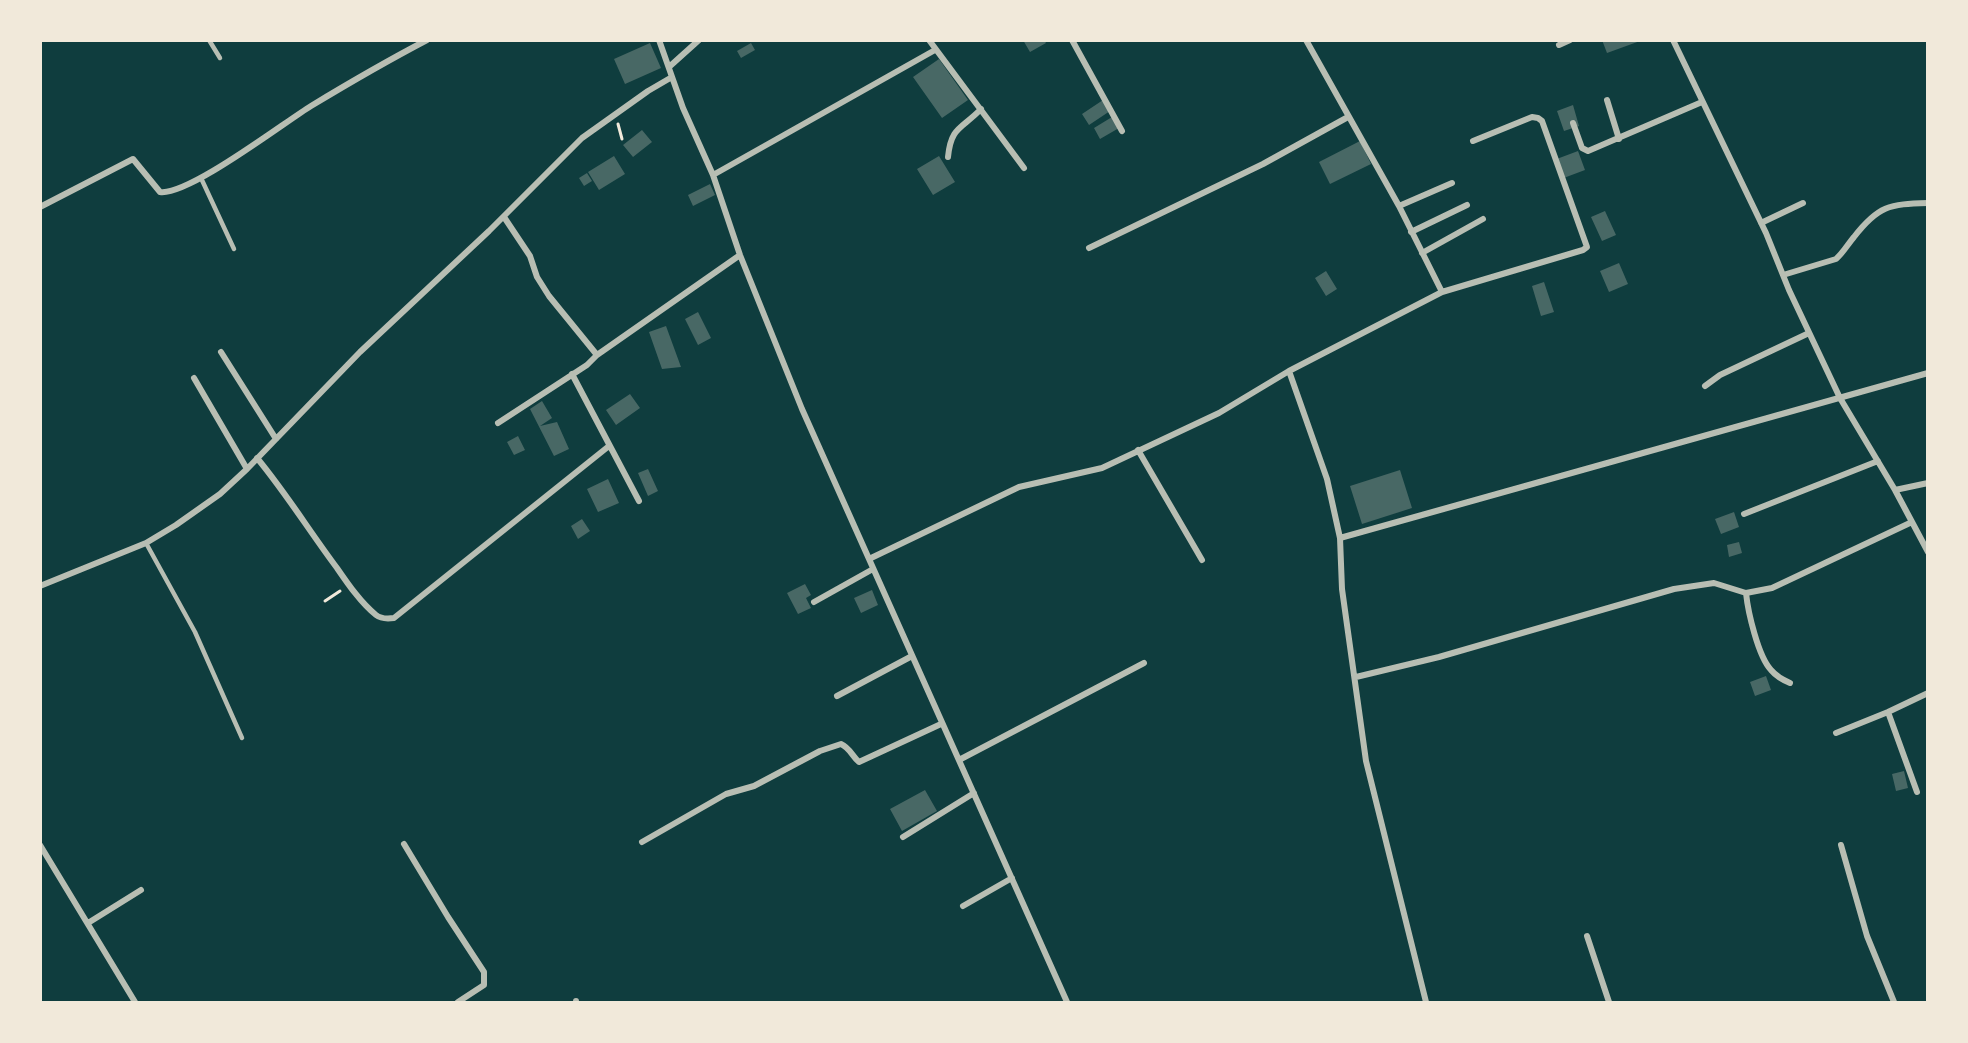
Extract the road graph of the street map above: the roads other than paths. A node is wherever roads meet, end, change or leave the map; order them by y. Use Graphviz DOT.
graph roads {
  1 [pos="209,40"];
  2 [pos="427,40"];
  3 [pos="659,40"];
  4 [pos="699,40"];
  5 [pos="929,40"];
  6 [pos="1072,40"];
  7 [pos="1306,40"];
  8 [pos="1570,40"];
  9 [pos="1672,40"];
  10 [pos="1559,45"];
  11 [pos="935,50"];
  12 [pos="220,58"];
  13 [pos="669,67"];
  14 [pos="672,77"];
  15 [pos="1607,100"];
  16 [pos="1702,102"];
  17 [pos="981,109"];
  18 [pos="1348,117"];
  19 [pos="1574,123"];
  20 [pos="1122,131"];
  21 [pos="1619,139"];
  22 [pos="1473,141"];
  23 [pos="948,157"];
  24 [pos="1024,168"];
  25 [pos="712,176"];
  26 [pos="201,178"];
  27 [pos="1452,183"];
  28 [pos="1803,203"];
  29 [pos="1928,203"];
  30 [pos="1467,205"];
  31 [pos="1399,206"];
  32 [pos="40,207"];
  33 [pos="504,217"];
  34 [pos="1483,219"];
  35 [pos="1761,223"];
  36 [pos="1411,232"];
  37 [pos="1089,248"];
  38 [pos="234,249"];
  39 [pos="1422,254"];
  40 [pos="740,255"];
  41 [pos="1783,275"];
  42 [pos="1442,292"];
  43 [pos="1809,333"];
  44 [pos="220,352"];
  45 [pos="597,355"];
  46 [pos="1289,371"];
  47 [pos="1928,373"];
  48 [pos="572,374"];
  49 [pos="194,378"];
  50 [pos="1705,386"];
  51 [pos="1840,398"];
  52 [pos="498,423"];
  53 [pos="276,439"];
  54 [pos="609,446"];
  55 [pos="1138,450"];
  56 [pos="258,458"];
  57 [pos="1878,461"];
  58 [pos="247,469"];
  59 [pos="1928,483"];
  60 [pos="1895,490"];
  61 [pos="639,501"];
  62 [pos="1744,514"];
  63 [pos="1912,522"];
  64 [pos="1340,538"];
  65 [pos="146,543"];
  66 [pos="1928,552"];
  67 [pos="869,559"];
  68 [pos="1202,560"];
  69 [pos="873,569"];
  70 [pos="40,586"];
  71 [pos="1746,593"];
  72 [pos="814,602"];
  73 [pos="912,656"];
  74 [pos="1144,663"];
  75 [pos="1356,677"];
  76 [pos="1790,683"];
  77 [pos="1928,693"];
  78 [pos="837,696"];
  79 [pos="1888,712"];
  80 [pos="941,724"];
  81 [pos="1836,733"];
  82 [pos="242,738"];
  83 [pos="959,760"];
  84 [pos="1917,792"];
  85 [pos="974,793"];
  86 [pos="903,837"];
  87 [pos="642,842"];
  88 [pos="404,844"];
  89 [pos="40,845"];
  90 [pos="1841,845"];
  91 [pos="1012,878"];
  92 [pos="141,890"];
  93 [pos="963,906"];
  94 [pos="87,923"];
  95 [pos="1587,936"];
  96 [pos="1066,1000"];
  97 [pos="135,1002"];
  98 [pos="458,1002"];
  99 [pos="1057,1002"];
  100 [pos="1426,1002"];
  101 [pos="1609,1002"];
  102 [pos="1894,1002"];
  1 -- 12 [label="lane"];
  2 -- 26 [label="street"];
  3 -- 13 [label="street"];
  4 -- 13 [label="street"];
  5 -- 11 [label="street"];
  6 -- 20 [label="street"];
  7 -- 18 [label="street"];
  8 -- 10 [label="street"];
  9 -- 16 [label="street"];
  11 -- 17 [label="street"];
  11 -- 25 [label="street"];
  13 -- 14 [label="street"];
  14 -- 25 [label="street"];
  14 -- 33 [label="street"];
  15 -- 21 [label="street"];
  16 -- 21 [label="street"];
  16 -- 35 [label="street"];
  17 -- 23 [label="street"];
  17 -- 24 [label="street"];
  18 -- 31 [label="street"];
  18 -- 37 [label="street"];
  19 -- 21 [label="street"];
  22 -- 42 [label="street"];
  25 -- 40 [label="street"];
  26 -- 32 [label="street"];
  26 -- 38 [label="lane"];
  27 -- 31 [label="street"];
  28 -- 35 [label="street"];
  29 -- 41 [label="street"];
  30 -- 36 [label="street"];
  31 -- 36 [label="street"];
  33 -- 45 [label="street"];
  33 -- 53 [label="street"];
  34 -- 39 [label="street"];
  35 -- 41 [label="street"];
  36 -- 39 [label="street"];
  39 -- 42 [label="street"];
  40 -- 45 [label="street"];
  40 -- 67 [label="street"];
  41 -- 43 [label="street"];
  42 -- 46 [label="street"];
  43 -- 50 [label="street"];
  43 -- 51 [label="street"];
  44 -- 53 [label="street"];
  45 -- 48 [label="street"];
  46 -- 55 [label="street"];
  46 -- 64 [label="street"];
  47 -- 51 [label="street"];
  48 -- 52 [label="street"];
  48 -- 54 [label="street"];
  49 -- 58 [label="street"];
  51 -- 57 [label="street"];
  51 -- 64 [label="street"];
  53 -- 56 [label="street"];
  54 -- 56 [label="street"];
  54 -- 61 [label="street"];
  55 -- 67 [label="street"];
  55 -- 68 [label="street"];
  56 -- 58 [label="street"];
  57 -- 60 [label="street"];
  57 -- 62 [label="street"];
  58 -- 65 [label="street"];
  59 -- 60 [label="street"];
  60 -- 63 [label="street"];
  63 -- 66 [label="street"];
  63 -- 71 [label="street"];
  64 -- 75 [label="street"];
  65 -- 70 [label="street"];
  65 -- 82 [label="lane"];
  67 -- 69 [label="street"];
  69 -- 72 [label="street"];
  69 -- 73 [label="street"];
  71 -- 75 [label="street"];
  71 -- 76 [label="street"];
  73 -- 78 [label="street"];
  73 -- 80 [label="street"];
  74 -- 83 [label="street"];
  75 -- 100 [label="street"];
  77 -- 79 [label="street"];
  79 -- 81 [label="street"];
  79 -- 84 [label="street"];
  80 -- 83 [label="street"];
  80 -- 87 [label="street"];
  83 -- 85 [label="street"];
  85 -- 86 [label="street"];
  85 -- 91 [label="street"];
  88 -- 98 [label="street"];
  89 -- 94 [label="street"];
  90 -- 102 [label="street"];
  91 -- 93 [label="street"];
  91 -- 96 [label="street"];
  92 -- 94 [label="street"];
  94 -- 97 [label="street"];
  95 -- 101 [label="street"];
  96 -- 99 [label="street"];
}
